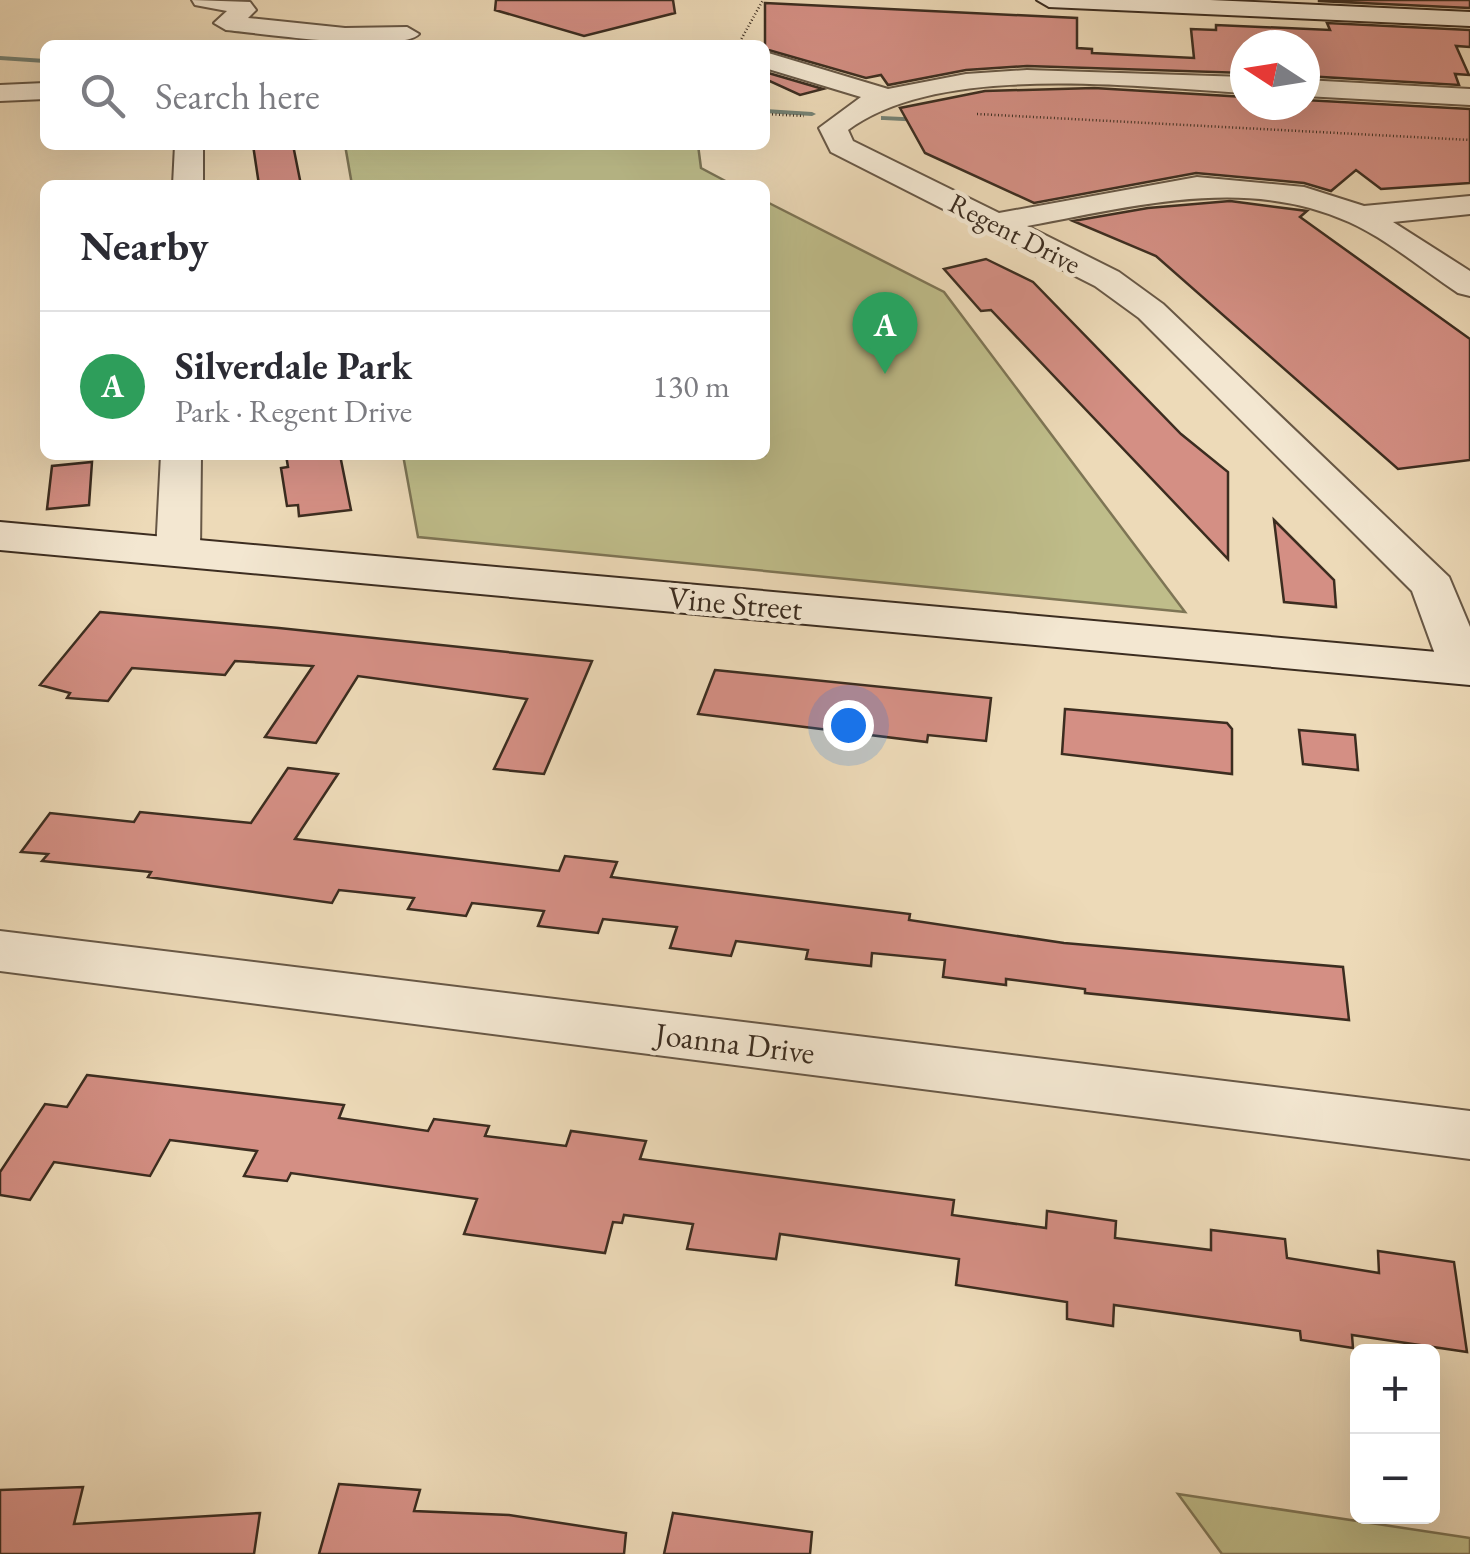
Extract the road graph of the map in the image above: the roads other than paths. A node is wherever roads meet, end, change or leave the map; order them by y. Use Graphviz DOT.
graph roads {
  1 [pos="203,0"];
  2 [pos="1049,0"];
  3 [pos="1223,4"];
  4 [pos="1470,19"];
  5 [pos="407,32"];
  6 [pos="770,62"];
  7 [pos="1230,84"];
  8 [pos="1320,89"];
  9 [pos="40,90"];
  10 [pos="0,94"];
  11 [pos="885,96"];
  12 [pos="1470,96"];
  13 [pos="190,150"];
  14 [pos="188,180"];
  15 [pos="1470,205"];
  16 [pos="1362,216"];
  17 [pos="994,223"];
  18 [pos="1470,286"];
  19 [pos="181,460"];
  20 [pos="0,536"];
  21 [pos="178,552"];
  22 [pos="1465,670"];
  23 [pos="0,951"];
  24 [pos="1470,1135"];
  1 -- 5 [label="street"];
  2 -- 3 [label="street"];
  3 -- 4 [label="street"];
  6 -- 11 [label="street"];
  7 -- 11 [label="street, Regent Drive"];
  8 -- 12 [label="street"];
  9 -- 10 [label="street"];
  11 -- 17 [label="street, Regent Drive"];
  13 -- 14 [label="street"];
  15 -- 16 [label="street"];
  16 -- 17 [label="street"];
  16 -- 18 [label="street"];
  17 -- 22 [label="street, Regent Drive"];
  19 -- 21 [label="street"];
  20 -- 21 [label="street, Vine Street"];
  21 -- 22 [label="street, Vine Street"];
  23 -- 24 [label="street, Joanna Drive"];
}
